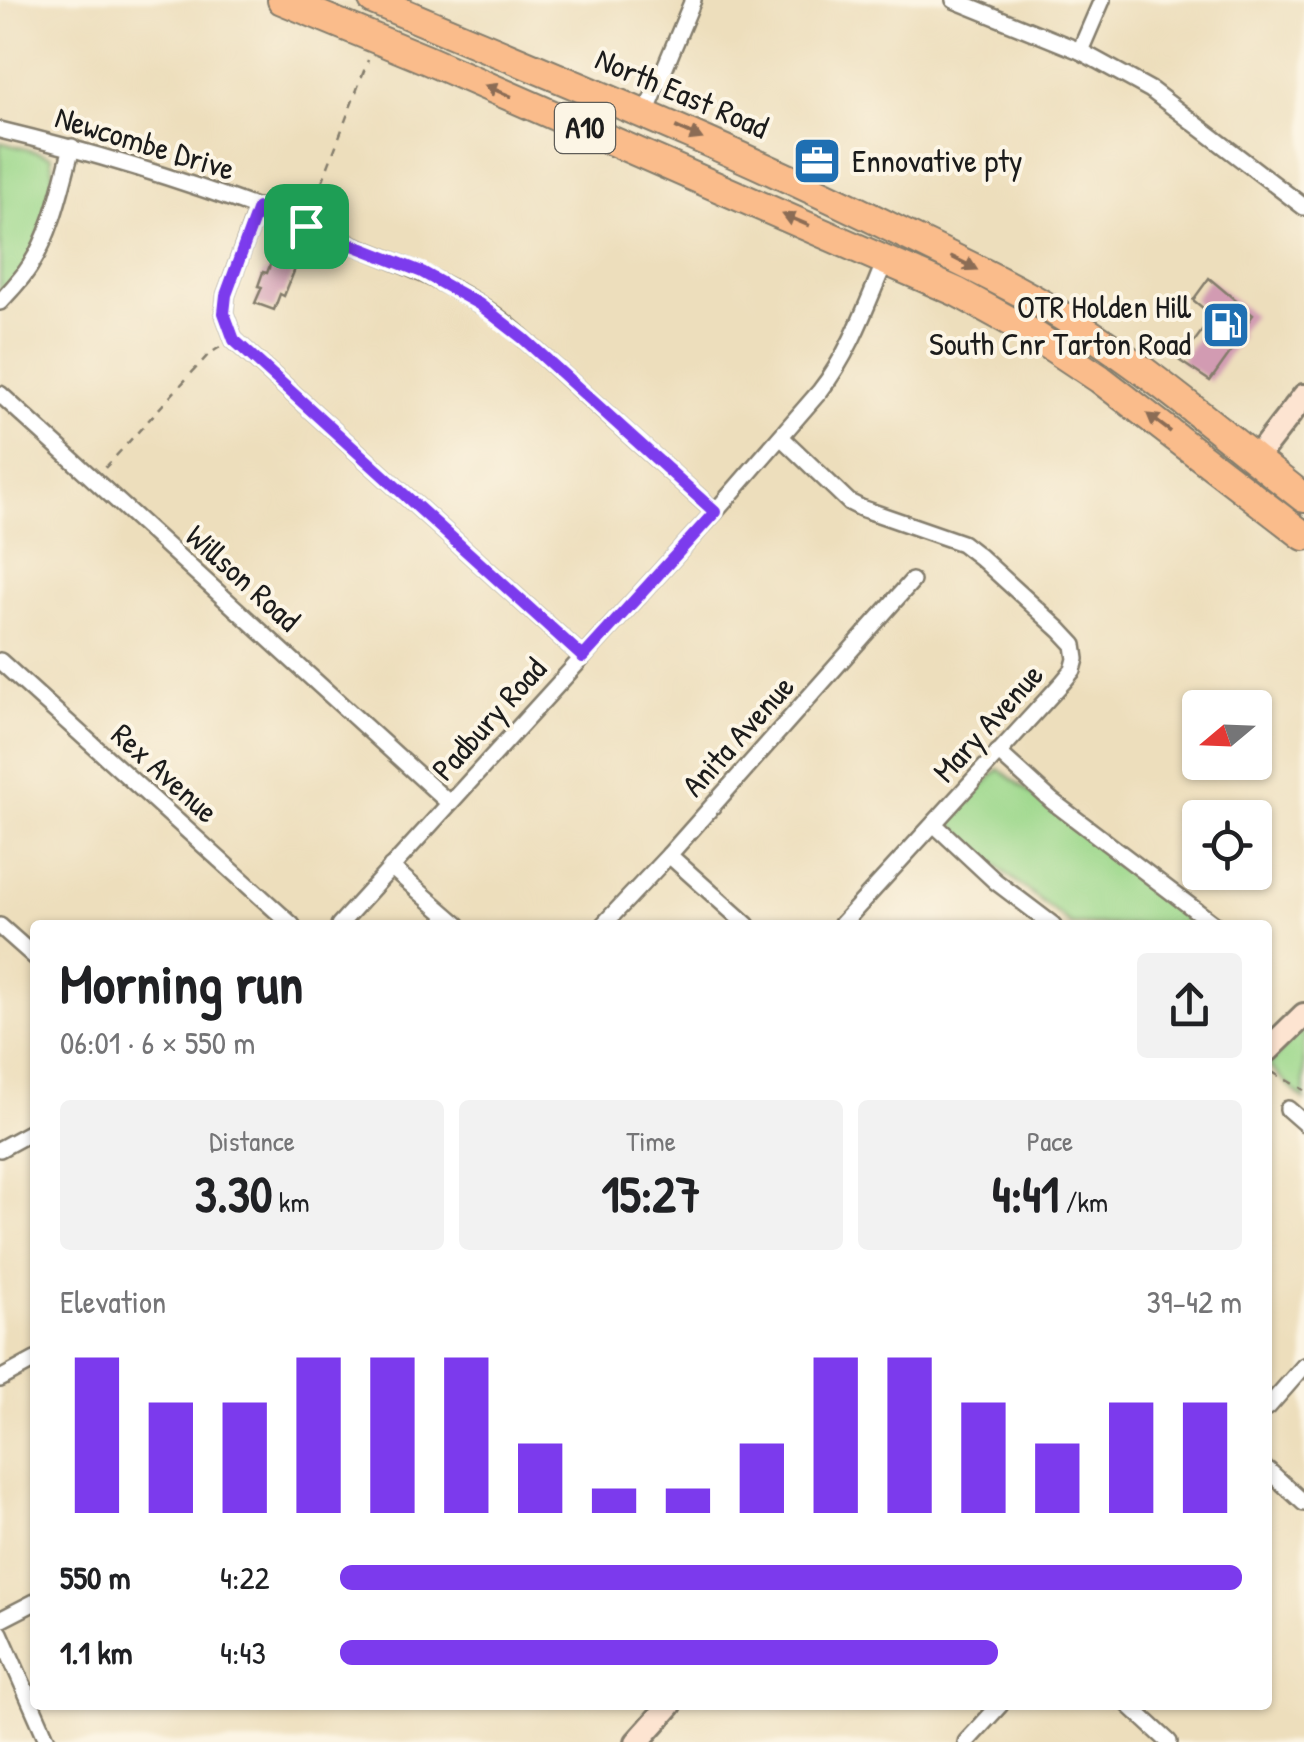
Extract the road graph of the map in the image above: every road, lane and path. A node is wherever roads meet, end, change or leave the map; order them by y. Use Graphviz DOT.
graph roads {
  1 [pos="282,0"];
  2 [pos="373,0"];
  3 [pos="693,0"];
  4 [pos="954,0"];
  5 [pos="1102,0"];
  6 [pos="1080,51"];
  7 [pos="370,54"];
  8 [pos="646,113"];
  9 [pos="0,130"];
  10 [pos="72,147"];
  11 [pos="827,195"];
  12 [pos="1304,207"];
  13 [pos="258,208"];
  14 [pos="310,216"];
  15 [pos="928,246"];
  16 [pos="886,260"];
  17 [pos="0,302"];
  18 [pos="221,346"];
  19 [pos="0,394"];
  20 [pos="1304,396"];
  21 [pos="781,437"];
  22 [pos="1255,459"];
  23 [pos="101,472"];
  24 [pos="1236,484"];
  25 [pos="1304,498"];
  26 [pos="715,512"];
  27 [pos="1304,536"];
  28 [pos="912,582"];
  29 [pos="583,657"];
  30 [pos="0,661"];
  31 [pos="998,752"];
  32 [pos="449,803"];
  33 [pos="934,824"];
  34 [pos="669,855"];
  35 [pos="392,866"];
  36 [pos="286,920"];
  37 [pos="343,920"];
  38 [pos="452,920"];
  39 [pos="608,920"];
  40 [pos="741,920"];
  41 [pos="846,920"];
  42 [pos="1046,920"];
  43 [pos="1208,920"];
  44 [pos="0,926"];
  45 [pos="30,953"];
  46 [pos="1304,1015"];
  47 [pos="1272,1058"];
  48 [pos="1272,1063"];
  49 [pos="1304,1090"];
  50 [pos="1288,1109"];
  51 [pos="1304,1124"];
  52 [pos="30,1133"];
  53 [pos="0,1148"];
  54 [pos="30,1363"];
  55 [pos="1304,1366"];
  56 [pos="0,1379"];
  57 [pos="1272,1402"];
  58 [pos="1272,1474"];
  59 [pos="1304,1503"];
  60 [pos="30,1605"];
  61 [pos="0,1620"];
  62 [pos="0,1633"];
  63 [pos="30,1701"];
  64 [pos="34,1710"];
  65 [pos="666,1710"];
  66 [pos="995,1710"];
  67 [pos="1134,1710"];
  68 [pos="48,1742"];
  69 [pos="637,1742"];
  70 [pos="966,1742"];
  71 [pos="1170,1742"];
  16 -- 1 [label="highway, A10, one-way"];
  2 -- 8 [label="highway, North East Road / A10"];
  3 -- 8 [label="street"];
  4 -- 6 [label="street"];
  5 -- 6 [label="street"];
  6 -- 12 [label="street"];
  7 -- 14 [label="path"];
  8 -- 11 [label="highway, North East Road / A10, one-way"];
  9 -- 10 [label="street, Newcombe Drive"];
  10 -- 13 [label="street, Newcombe Drive"];
  10 -- 17 [label="street"];
  11 -- 15 [label="highway, North East Road / A10"];
  11 -- 16 [label="highway"];
  13 -- 26 [label="street, Newcombe Drive"];
  13 -- 29 [label="street"];
  15 -- 16 [label="highway"];
  15 -- 22 [label="highway, North East Road / A10, one-way"];
  16 -- 21 [label="street, Padbury Road"];
  24 -- 16 [label="highway, A10, one-way"];
  18 -- 23 [label="path"];
  19 -- 32 [label="street, Willson Road"];
  20 -- 22 [label="street"];
  21 -- 26 [label="street, Padbury Road"];
  21 -- 31 [label="street, Mary Avenue"];
  22 -- 24 [label="highway"];
  22 -- 25 [label="highway, North East Road / A10"];
  24 -- 27 [label="highway, A10"];
  26 -- 29 [label="street, Padbury Road"];
  28 -- 34 [label="street, Anita Avenue"];
  29 -- 32 [label="street, Padbury Road"];
  30 -- 36 [label="street, Rex Avenue"];
  31 -- 33 [label="street, Mary Avenue"];
  31 -- 43 [label="street"];
  32 -- 35 [label="street, Padbury Road"];
  33 -- 41 [label="street, Mary Avenue"];
  33 -- 42 [label="street"];
  34 -- 39 [label="street, Anita Avenue"];
  34 -- 40 [label="street"];
  35 -- 37 [label="street, Padbury Road"];
  35 -- 38 [label="street"];
  44 -- 45 [label="street"];
  46 -- 47 [label="street"];
  48 -- 49 [label="path"];
  50 -- 51 [label="street"];
  52 -- 53 [label="street"];
  54 -- 56 [label="street"];
  55 -- 57 [label="street"];
  58 -- 59 [label="street"];
  60 -- 61 [label="street"];
  62 -- 63 [label="street"];
  64 -- 68 [label="street"];
  65 -- 69 [label="street"];
  66 -- 70 [label="street"];
  67 -- 71 [label="street"];
}
